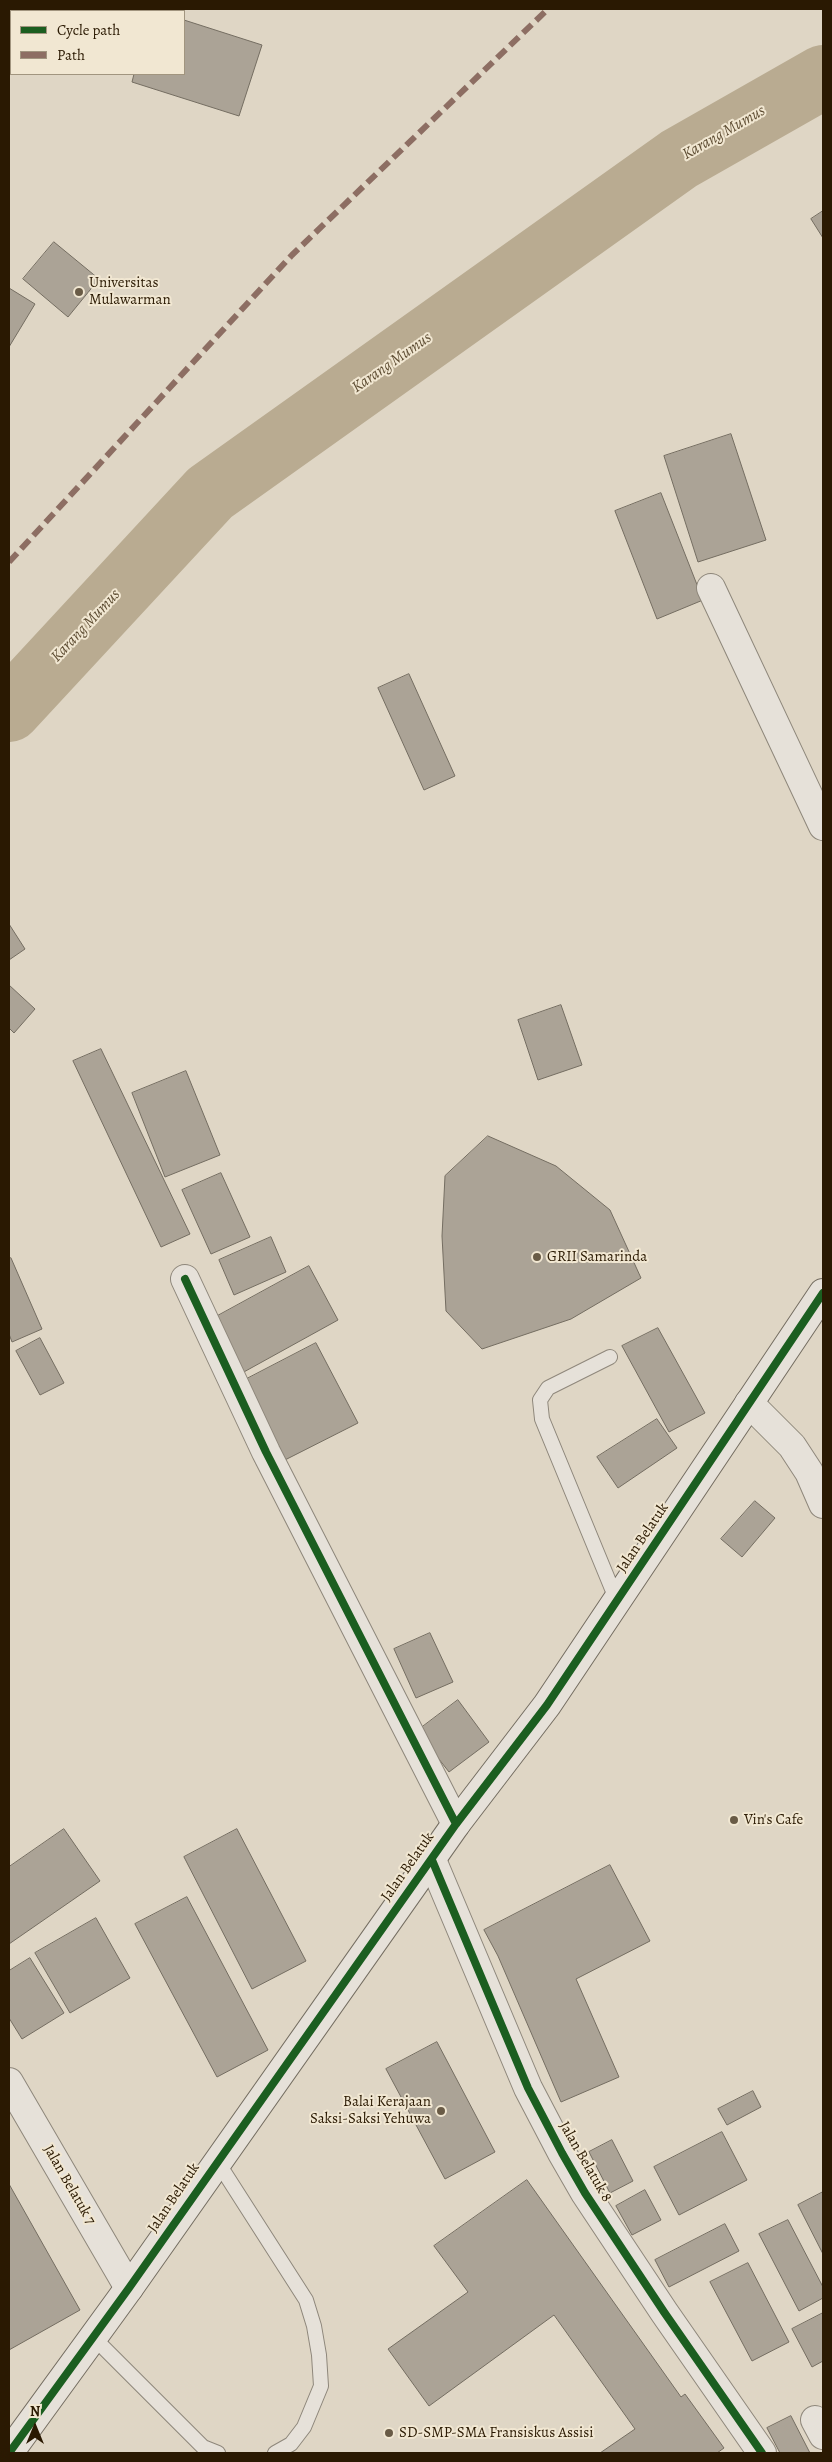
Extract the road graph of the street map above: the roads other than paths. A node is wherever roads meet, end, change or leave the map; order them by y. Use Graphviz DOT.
graph roads {
  1 [pos="711,588"];
  2 [pos="823,826"];
  3 [pos="185,1279"];
  4 [pos="823,1293"];
  5 [pos="610,1357"];
  6 [pos="749,1403"];
  7 [pos="823,1504"];
  8 [pos="617,1601"];
  9 [pos="456,1824"];
  10 [pos="432,1860"];
  11 [pos="9,2082"];
  12 [pos="217,2161"];
  13 [pos="129,2288"];
  14 [pos="94,2338"];
  15 [pos="9,2453"];
  16 [pos="218,2453"];
  17 [pos="275,2453"];
  18 [pos="762,2453"];
  1 -- 2 [label="street"];
  3 -- 9 [label="street"];
  4 -- 6 [label="street, Jalan Belatuk"];
  5 -- 8 [label="lane"];
  6 -- 7 [label="street"];
  6 -- 8 [label="street, Jalan Belatuk"];
  8 -- 9 [label="street, Jalan Belatuk"];
  9 -- 10 [label="street, Jalan Belatuk"];
  10 -- 12 [label="street, Jalan Belatuk"];
  10 -- 18 [label="street, Jalan Belatuk 8"];
  11 -- 13 [label="street, Jalan Belatuk 7"];
  12 -- 13 [label="street, Jalan Belatuk"];
  12 -- 17 [label="lane"];
  13 -- 14 [label="street, Jalan Belatuk"];
  14 -- 15 [label="street, Jalan Belatuk"];
  14 -- 16 [label="lane"];
}
